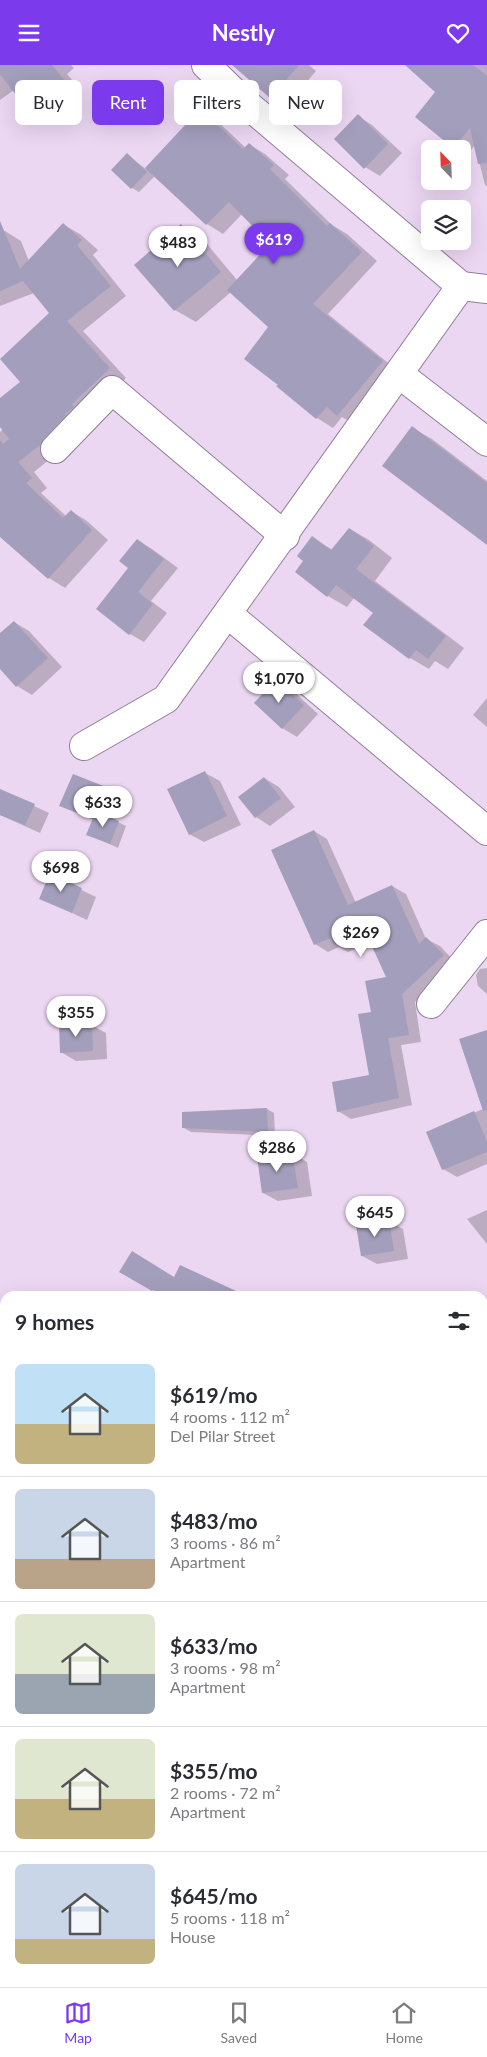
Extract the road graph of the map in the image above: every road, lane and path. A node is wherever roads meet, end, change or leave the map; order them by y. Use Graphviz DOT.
graph roads {
  1 [pos="206,65"];
  2 [pos="474,288"];
  3 [pos="399,374"];
  4 [pos="487,442"];
  5 [pos="55,449"];
  6 [pos="284,535"];
  7 [pos="228,614"];
  8 [pos="84,746"];
  9 [pos="487,831"];
  10 [pos="487,934"];
  11 [pos="431,1004"];
  1 -- 2 [label="street"];
  2 -- 3 [label="street"];
  3 -- 4 [label="street"];
  3 -- 6 [label="street"];
  5 -- 6 [label="street"];
  6 -- 7 [label="street"];
  7 -- 8 [label="street"];
  7 -- 9 [label="street"];
  10 -- 11 [label="street"];
}
